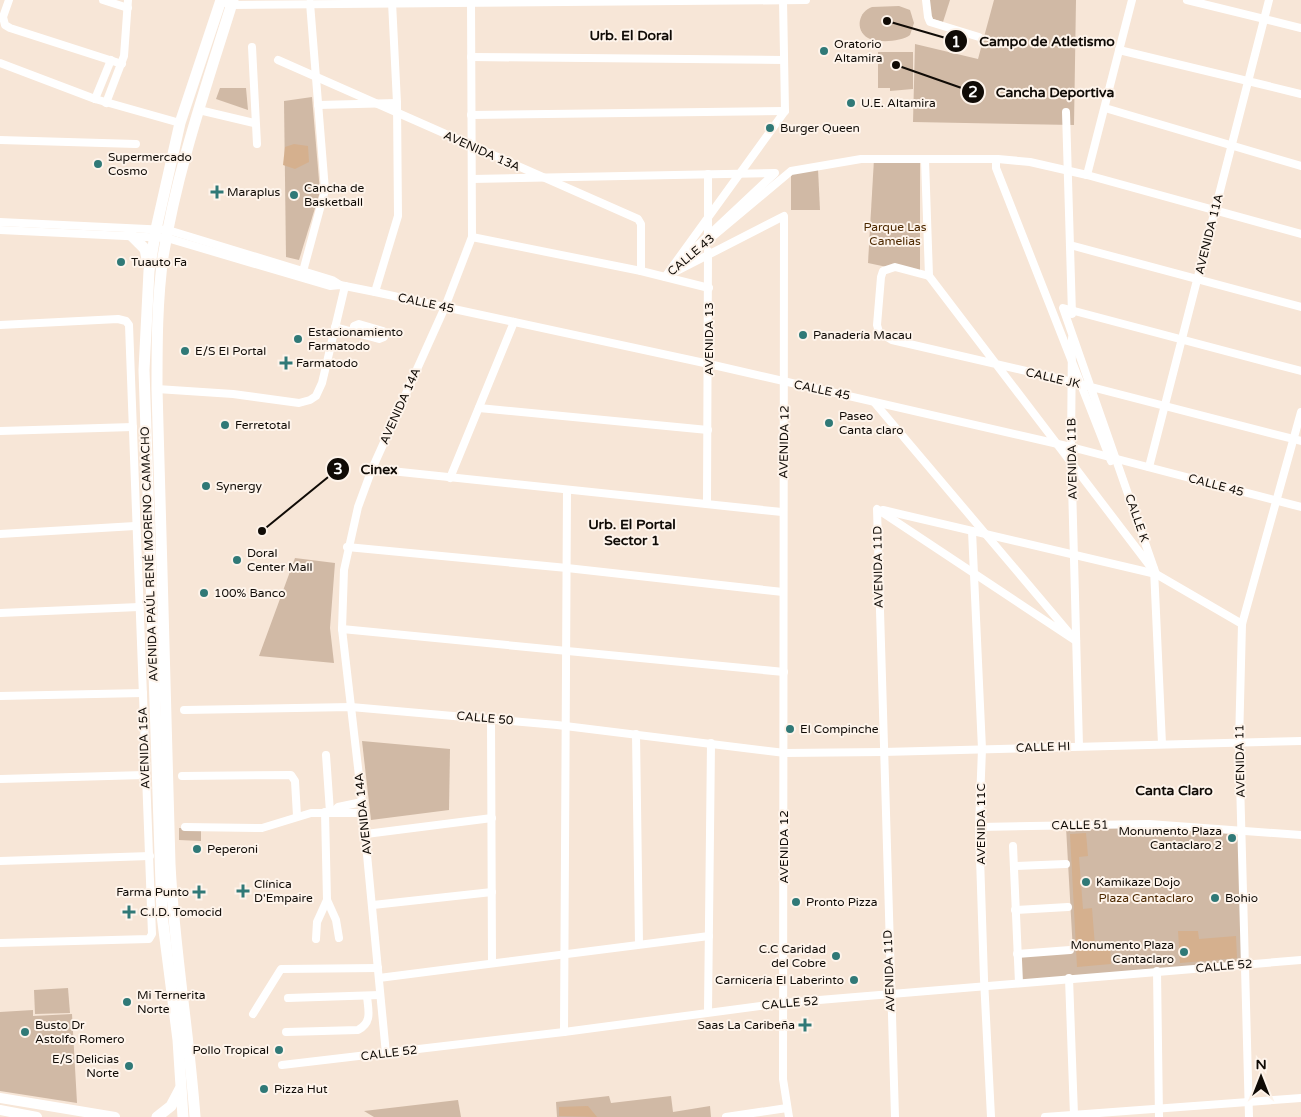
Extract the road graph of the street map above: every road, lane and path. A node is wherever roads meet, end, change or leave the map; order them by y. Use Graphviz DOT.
graph roads {
  1 [pos="9,0"];
  2 [pos="103,0"];
  3 [pos="710,0"];
  4 [pos="783,0"];
  5 [pos="806,0"];
  6 [pos="926,0"];
  7 [pos="1132,0"];
  8 [pos="1187,0"];
  9 [pos="1269,0"];
  10 [pos="226,1"];
  11 [pos="471,1"];
  12 [pos="392,2"];
  13 [pos="310,3"];
  14 [pos="128,4"];
  15 [pos="1264,18"];
  16 [pos="1301,28"];
  17 [pos="980,37"];
  18 [pos="252,47"];
  19 [pos="1118,50"];
  20 [pos="471,57"];
  21 [pos="111,60"];
  22 [pos="278,60"];
  23 [pos="783,60"];
  24 [pos="0,63"];
  25 [pos="122,64"];
  26 [pos="1248,81"];
  27 [pos="1301,94"];
  28 [pos="95,99"];
  29 [pos="106,103"];
  30 [pos="397,103"];
  31 [pos="318,105"];
  32 [pos="1105,108"];
  33 [pos="199,110"];
  34 [pos="785,111"];
  35 [pos="1066,112"];
  36 [pos="471,115"];
  37 [pos="180,123"];
  38 [pos="254,123"];
  39 [pos="0,140"];
  40 [pos="136,144"];
  41 [pos="257,144"];
  42 [pos="1231,145"];
  43 [pos="996,159"];
  44 [pos="925,160"];
  45 [pos="1301,166"];
  46 [pos="1067,172"];
  47 [pos="708,174"];
  48 [pos="1087,175"];
  49 [pos="472,179"];
  50 [pos="1215,210"];
  51 [pos="0,222"];
  52 [pos="0,230"];
  53 [pos="155,233"];
  54 [pos="167,234"];
  55 [pos="1301,234"];
  56 [pos="131,235"];
  57 [pos="472,238"];
  58 [pos="1070,246"];
  59 [pos="642,271"];
  60 [pos="150,272"];
  61 [pos="302,274"];
  62 [pos="929,276"];
  63 [pos="665,277"];
  64 [pos="1197,280"];
  65 [pos="342,286"];
  66 [pos="709,288"];
  67 [pos="376,292"];
  68 [pos="445,307"];
  69 [pos="1301,307"];
  70 [pos="1072,310"];
  71 [pos="514,322"];
  72 [pos="0,325"];
  73 [pos="335,327"];
  74 [pos="352,331"];
  75 [pos="1182,339"];
  76 [pos="709,364"];
  77 [pos="1301,371"];
  78 [pos="785,382"];
  79 [pos="1072,382"];
  80 [pos="157,389"];
  81 [pos="874,402"];
  82 [pos="1165,405"];
  83 [pos="479,408"];
  84 [pos="1301,412"];
  85 [pos="133,427"];
  86 [pos="708,430"];
  87 [pos="0,431"];
  88 [pos="1297,440"];
  89 [pos="1071,447"];
  90 [pos="1149,467"];
  91 [pos="372,469"];
  92 [pos="450,478"];
  93 [pos="568,490"];
  94 [pos="1276,501"];
  95 [pos="707,504"];
  96 [pos="1301,507"];
  97 [pos="877,509"];
  98 [pos="782,512"];
  99 [pos="135,526"];
  100 [pos="972,531"];
  101 [pos="0,534"];
  102 [pos="348,547"];
  103 [pos="1074,555"];
  104 [pos="567,568"];
  105 [pos="1156,574"];
  106 [pos="783,592"];
  107 [pos="139,607"];
  108 [pos="0,613"];
  109 [pos="1242,624"];
  110 [pos="342,629"];
  111 [pos="1076,642"];
  112 [pos="565,650"];
  113 [pos="784,672"];
  114 [pos="142,693"];
  115 [pos="0,696"];
  116 [pos="351,707"];
  117 [pos="184,710"];
  118 [pos="491,719"];
  119 [pos="565,727"];
  120 [pos="636,734"];
  121 [pos="1301,741"];
  122 [pos="711,743"];
  123 [pos="1239,743"];
  124 [pos="1162,744"];
  125 [pos="1079,746"];
  126 [pos="982,749"];
  127 [pos="883,752"];
  128 [pos="785,753"];
  129 [pos="326,755"];
  130 [pos="145,775"];
  131 [pos="182,776"];
  132 [pos="0,779"];
  133 [pos="362,802"];
  134 [pos="329,812"];
  135 [pos="363,813"];
  136 [pos="297,816"];
  137 [pos="492,818"];
  138 [pos="185,827"];
  139 [pos="980,827"];
  140 [pos="1242,832"];
  141 [pos="366,834"];
  142 [pos="1301,835"];
  143 [pos="1013,846"];
  144 [pos="165,855"];
  145 [pos="148,856"];
  146 [pos="0,861"];
  147 [pos="1066,864"];
  148 [pos="1014,866"];
  149 [pos="492,892"];
  150 [pos="327,900"];
  151 [pos="373,905"];
  152 [pos="1068,907"];
  153 [pos="1015,910"];
  154 [pos="709,936"];
  155 [pos="338,938"];
  156 [pos="316,939"];
  157 [pos="0,944"];
  158 [pos="639,944"];
  159 [pos="1070,950"];
  160 [pos="564,954"];
  161 [pos="1018,954"];
  162 [pos="1301,960"];
  163 [pos="492,963"];
  164 [pos="1244,964"];
  165 [pos="378,968"];
  166 [pos="1156,972"];
  167 [pos="379,978"];
  168 [pos="1069,978"];
  169 [pos="1019,983"];
  170 [pos="984,986"];
  171 [pos="889,994"];
  172 [pos="380,995"];
  173 [pos="367,996"];
  174 [pos="288,998"];
  175 [pos="783,1003"];
  176 [pos="708,1012"];
  177 [pos="253,1014"];
  178 [pos="286,1032"];
  179 [pos="564,1032"];
  180 [pos="386,1054"];
  181 [pos="282,1065"];
  182 [pos="181,1087"];
  183 [pos="0,1098"];
  184 [pos="1301,1098"];
  185 [pos="1249,1103"];
  186 [pos="787,1108"];
  187 [pos="0,1110"];
  188 [pos="195,1111"];
  189 [pos="1159,1113"];
  190 [pos="1074,1115"];
  191 [pos="37,1117"];
  192 [pos="115,1117"];
  193 [pos="157,1117"];
  194 [pos="183,1117"];
  195 [pos="200,1117"];
  196 [pos="726,1117"];
  197 [pos="789,1117"];
  198 [pos="894,1117"];
  199 [pos="991,1117"];
  200 [pos="1045,1117"];
  201 [pos="1249,1117"];
  1 -- 21 [label="street"];
  2 -- 14 [label="street"];
  3 -- 4 [label="street"];
  3 -- 11 [label="street"];
  4 -- 5 [label="street"];
  4 -- 23 [label="street"];
  6 -- 17 [label="street"];
  7 -- 19 [label="street"];
  8 -- 15 [label="street"];
  9 -- 15 [label="street, AVENIDA 11A"];
  10 -- 13 [label="street"];
  10 -- 33 [label="main road, AVENIDA PAÚL RENÉ MORENO CAMACHO"];
  10 -- 37 [label="main road, AVENIDA PAÚL RENÉ MORENO CAMACHO"];
  11 -- 12 [label="street"];
  11 -- 20 [label="street, AVENIDA 14A"];
  12 -- 13 [label="street"];
  12 -- 30 [label="street"];
  13 -- 31 [label="street"];
  14 -- 25 [label="street"];
  15 -- 16 [label="street"];
  15 -- 26 [label="street, AVENIDA 11A"];
  18 -- 38 [label="street"];
  19 -- 26 [label="street"];
  19 -- 32 [label="street"];
  20 -- 23 [label="street"];
  20 -- 36 [label="street, AVENIDA 14A"];
  21 -- 25 [label="street"];
  21 -- 28 [label="street"];
  22 -- 59 [label="street, AVENIDA 13A"];
  23 -- 34 [label="street"];
  24 -- 28 [label="street"];
  25 -- 29 [label="street"];
  26 -- 27 [label="street"];
  26 -- 42 [label="street, AVENIDA 11A"];
  28 -- 29 [label="street"];
  29 -- 37 [label="street"];
  30 -- 31 [label="street"];
  30 -- 67 [label="street"];
  31 -- 61 [label="street"];
  32 -- 42 [label="street"];
  32 -- 48 [label="street"];
  33 -- 38 [label="street"];
  33 -- 54 [label="main road, AVENIDA PAÚL RENÉ MORENO CAMACHO"];
  34 -- 36 [label="street"];
  34 -- 63 [label="street"];
  35 -- 46 [label="street, AVENIDA 11B"];
  36 -- 49 [label="street, AVENIDA 14A"];
  37 -- 53 [label="main road, AVENIDA PAÚL RENÉ MORENO CAMACHO"];
  38 -- 41 [label="street"];
  39 -- 40 [label="street"];
  42 -- 45 [label="street"];
  42 -- 50 [label="street, AVENIDA 11A"];
  43 -- 44 [label="street, CALLE 43"];
  43 -- 46 [label="street, CALLE 43"];
  43 -- 105 [label="street"];
  44 -- 62 [label="street"];
  44 -- 63 [label="street, CALLE 43"];
  46 -- 48 [label="street, CALLE 43"];
  46 -- 58 [label="street, AVENIDA 11B"];
  47 -- 49 [label="street, CALLE 43"];
  47 -- 63 [label="street, CALLE 43"];
  47 -- 66 [label="street, AVENIDA 13"];
  48 -- 50 [label="street, CALLE 43"];
  49 -- 57 [label="street, AVENIDA 14A"];
  50 -- 55 [label="street, CALLE 43"];
  50 -- 64 [label="street, AVENIDA 11A"];
  51 -- 53 [label="street, CALLE 45"];
  52 -- 56 [label="street, CALLE 45"];
  53 -- 54 [label="street, CALLE 45"];
  53 -- 56 [label="street, CALLE 45"];
  53 -- 60 [label="main road, AVENIDA PAÚL RENÉ MORENO CAMACHO"];
  54 -- 61 [label="street, CALLE 45"];
  54 -- 80 [label="main road, AVENIDA PAÚL RENÉ MORENO CAMACHO"];
  56 -- 60 [label="main road"];
  57 -- 59 [label="street"];
  57 -- 68 [label="street, AVENIDA 14A"];
  58 -- 64 [label="street"];
  58 -- 70 [label="street, AVENIDA 11B"];
  59 -- 63 [label="street"];
  60 -- 144 [label="main road, AVENIDA PAÚL RENÉ MORENO CAMACHO"];
  61 -- 65 [label="street, CALLE 45"];
  62 -- 79 [label="street, CALLE JK"];
  62 -- 105 [label="street, CALLE K"];
  63 -- 66 [label="street"];
  63 -- 78 [label="street, AVENIDA 12"];
  64 -- 69 [label="street"];
  64 -- 75 [label="street, AVENIDA 11A"];
  65 -- 67 [label="street, CALLE 45"];
  65 -- 73 [label="street"];
  66 -- 76 [label="street, AVENIDA 13"];
  67 -- 68 [label="street, CALLE 45"];
  68 -- 71 [label="street, CALLE 45"];
  68 -- 91 [label="street, AVENIDA 14A"];
  70 -- 75 [label="street"];
  70 -- 79 [label="street, AVENIDA 11B"];
  70 -- 105 [label="street, CALLE K"];
  71 -- 76 [label="street, CALLE 45"];
  71 -- 83 [label="street"];
  72 -- 85 [label="street, AVENIDA 15A"];
  73 -- 74 [label="street"];
  73 -- 80 [label="street"];
  75 -- 77 [label="street"];
  75 -- 82 [label="street, AVENIDA 11A"];
  76 -- 78 [label="street, CALLE 45"];
  76 -- 86 [label="street, AVENIDA 13"];
  78 -- 81 [label="street, CALLE 45"];
  78 -- 98 [label="street, AVENIDA 12"];
  79 -- 82 [label="street, CALLE JK"];
  79 -- 89 [label="street, AVENIDA 11B"];
  80 -- 144 [label="main road, AVENIDA PAÚL RENÉ MORENO CAMACHO"];
  81 -- 89 [label="street, CALLE 45"];
  81 -- 111 [label="street"];
  82 -- 88 [label="street, CALLE JK"];
  82 -- 90 [label="street, AVENIDA 11A"];
  83 -- 86 [label="street"];
  83 -- 92 [label="street"];
  84 -- 88 [label="street, AVENIDA 11"];
  85 -- 87 [label="street"];
  85 -- 99 [label="street, AVENIDA 15A"];
  86 -- 95 [label="street, AVENIDA 13"];
  88 -- 94 [label="street, AVENIDA 11"];
  89 -- 90 [label="street, CALLE 45"];
  89 -- 103 [label="street, AVENIDA 11B"];
  90 -- 94 [label="street, CALLE 45"];
  91 -- 92 [label="street"];
  91 -- 102 [label="street, AVENIDA 14A"];
  92 -- 93 [label="street"];
  93 -- 95 [label="street"];
  93 -- 104 [label="street"];
  94 -- 96 [label="street, CALLE 45"];
  94 -- 109 [label="street, AVENIDA 11"];
  95 -- 98 [label="street"];
  97 -- 100 [label="street"];
  97 -- 111 [label="street, AVENIDA 11D"];
  97 -- 127 [label="street, AVENIDA 11D"];
  98 -- 106 [label="street, AVENIDA 12"];
  99 -- 101 [label="street"];
  99 -- 107 [label="street, AVENIDA 15A"];
  100 -- 103 [label="street"];
  100 -- 126 [label="street, AVENIDA 11C"];
  102 -- 104 [label="street"];
  102 -- 110 [label="street, AVENIDA 14A"];
  103 -- 105 [label="street"];
  103 -- 111 [label="street, AVENIDA 11B"];
  104 -- 106 [label="street"];
  104 -- 112 [label="street"];
  105 -- 109 [label="street"];
  105 -- 124 [label="street"];
  106 -- 113 [label="street, AVENIDA 12"];
  107 -- 108 [label="street"];
  107 -- 114 [label="street, AVENIDA 15A"];
  109 -- 123 [label="street, AVENIDA 11"];
  110 -- 112 [label="street"];
  110 -- 116 [label="street, AVENIDA 14A"];
  111 -- 125 [label="street, AVENIDA 11B"];
  112 -- 113 [label="street"];
  112 -- 119 [label="street"];
  113 -- 128 [label="street, AVENIDA 12"];
  114 -- 115 [label="street"];
  114 -- 130 [label="street, AVENIDA 15A"];
  116 -- 117 [label="street, CALLE 50"];
  116 -- 118 [label="street, CALLE 50"];
  116 -- 133 [label="street, AVENIDA 14A"];
  118 -- 119 [label="street, CALLE 50"];
  118 -- 137 [label="street"];
  119 -- 120 [label="street, CALLE 50"];
  119 -- 160 [label="street"];
  120 -- 122 [label="street, CALLE 50"];
  120 -- 158 [label="street"];
  121 -- 123 [label="street, CALLE HI"];
  122 -- 128 [label="street, CALLE 50"];
  122 -- 154 [label="street"];
  123 -- 124 [label="street, CALLE HI"];
  123 -- 140 [label="street, AVENIDA 11"];
  124 -- 125 [label="street, CALLE HI"];
  125 -- 126 [label="street, CALLE HI"];
  126 -- 127 [label="street, CALLE HI"];
  126 -- 139 [label="street, AVENIDA 11C"];
  127 -- 128 [label="street, CALLE HI"];
  127 -- 171 [label="street, AVENIDA 11D"];
  128 -- 175 [label="street, AVENIDA 12"];
  129 -- 134 [label="street"];
  130 -- 132 [label="street"];
  130 -- 145 [label="street, AVENIDA 15A"];
  131 -- 136 [label="street"];
  133 -- 134 [label="street"];
  133 -- 135 [label="street, AVENIDA 14A"];
  134 -- 135 [label="street"];
  134 -- 136 [label="street"];
  134 -- 150 [label="street"];
  135 -- 141 [label="street, AVENIDA 14A"];
  136 -- 138 [label="street"];
  137 -- 141 [label="street"];
  137 -- 149 [label="street"];
  139 -- 140 [label="street, CALLE 51"];
  139 -- 170 [label="street, AVENIDA 11C"];
  140 -- 142 [label="street, CALLE 51"];
  140 -- 164 [label="street, AVENIDA 11"];
  141 -- 151 [label="street, AVENIDA 14A"];
  143 -- 148 [label="street"];
  144 -- 145 [label="street"];
  144 -- 182 [label="main road, AVENIDA PAÚL RENÉ MORENO CAMACHO"];
  144 -- 188 [label="main road, AVENIDA PAÚL RENÉ MORENO CAMACHO"];
  145 -- 146 [label="street"];
  145 -- 157 [label="street, AVENIDA 15A"];
  147 -- 148 [label="street"];
  148 -- 153 [label="street"];
  149 -- 151 [label="street"];
  149 -- 163 [label="street"];
  150 -- 155 [label="street"];
  150 -- 156 [label="street"];
  151 -- 165 [label="street, AVENIDA 14A"];
  152 -- 153 [label="street"];
  153 -- 161 [label="street"];
  154 -- 158 [label="street"];
  154 -- 176 [label="street"];
  158 -- 160 [label="street"];
  159 -- 161 [label="street"];
  160 -- 163 [label="street"];
  160 -- 179 [label="street"];
  161 -- 169 [label="street"];
  162 -- 164 [label="street, CALLE 52"];
  163 -- 167 [label="street"];
  164 -- 166 [label="street, CALLE 52"];
  164 -- 185 [label="street, AVENIDA 11"];
  165 -- 167 [label="street, AVENIDA 14A"];
  165 -- 177 [label="street"];
  166 -- 168 [label="street, CALLE 52"];
  166 -- 189 [label="street"];
  167 -- 172 [label="street, AVENIDA 14A"];
  168 -- 169 [label="street, CALLE 52"];
  168 -- 190 [label="street"];
  169 -- 170 [label="street, CALLE 52"];
  170 -- 171 [label="street, CALLE 52"];
  170 -- 199 [label="street, AVENIDA 11C"];
  171 -- 175 [label="street, CALLE 52"];
  171 -- 198 [label="street, AVENIDA 11D"];
  172 -- 173 [label="street"];
  172 -- 180 [label="street, AVENIDA 14A"];
  173 -- 174 [label="street"];
  173 -- 178 [label="street"];
  175 -- 176 [label="street, CALLE 52"];
  175 -- 186 [label="street, AVENIDA 12"];
  176 -- 179 [label="street, CALLE 52"];
  179 -- 180 [label="street, CALLE 52"];
  180 -- 181 [label="street, CALLE 52"];
  182 -- 193 [label="main road"];
  182 -- 194 [label="main road, AVENIDA PAÚL RENÉ MORENO CAMACHO"];
  183 -- 192 [label="main road"];
  184 -- 185 [label="street"];
  185 -- 189 [label="street"];
  185 -- 201 [label="street, AVENIDA 11"];
  186 -- 196 [label="street"];
  186 -- 197 [label="street, AVENIDA 12"];
  187 -- 191 [label="main road"];
  188 -- 195 [label="main road"];
  189 -- 190 [label="street"];
  190 -- 200 [label="street"];
}
